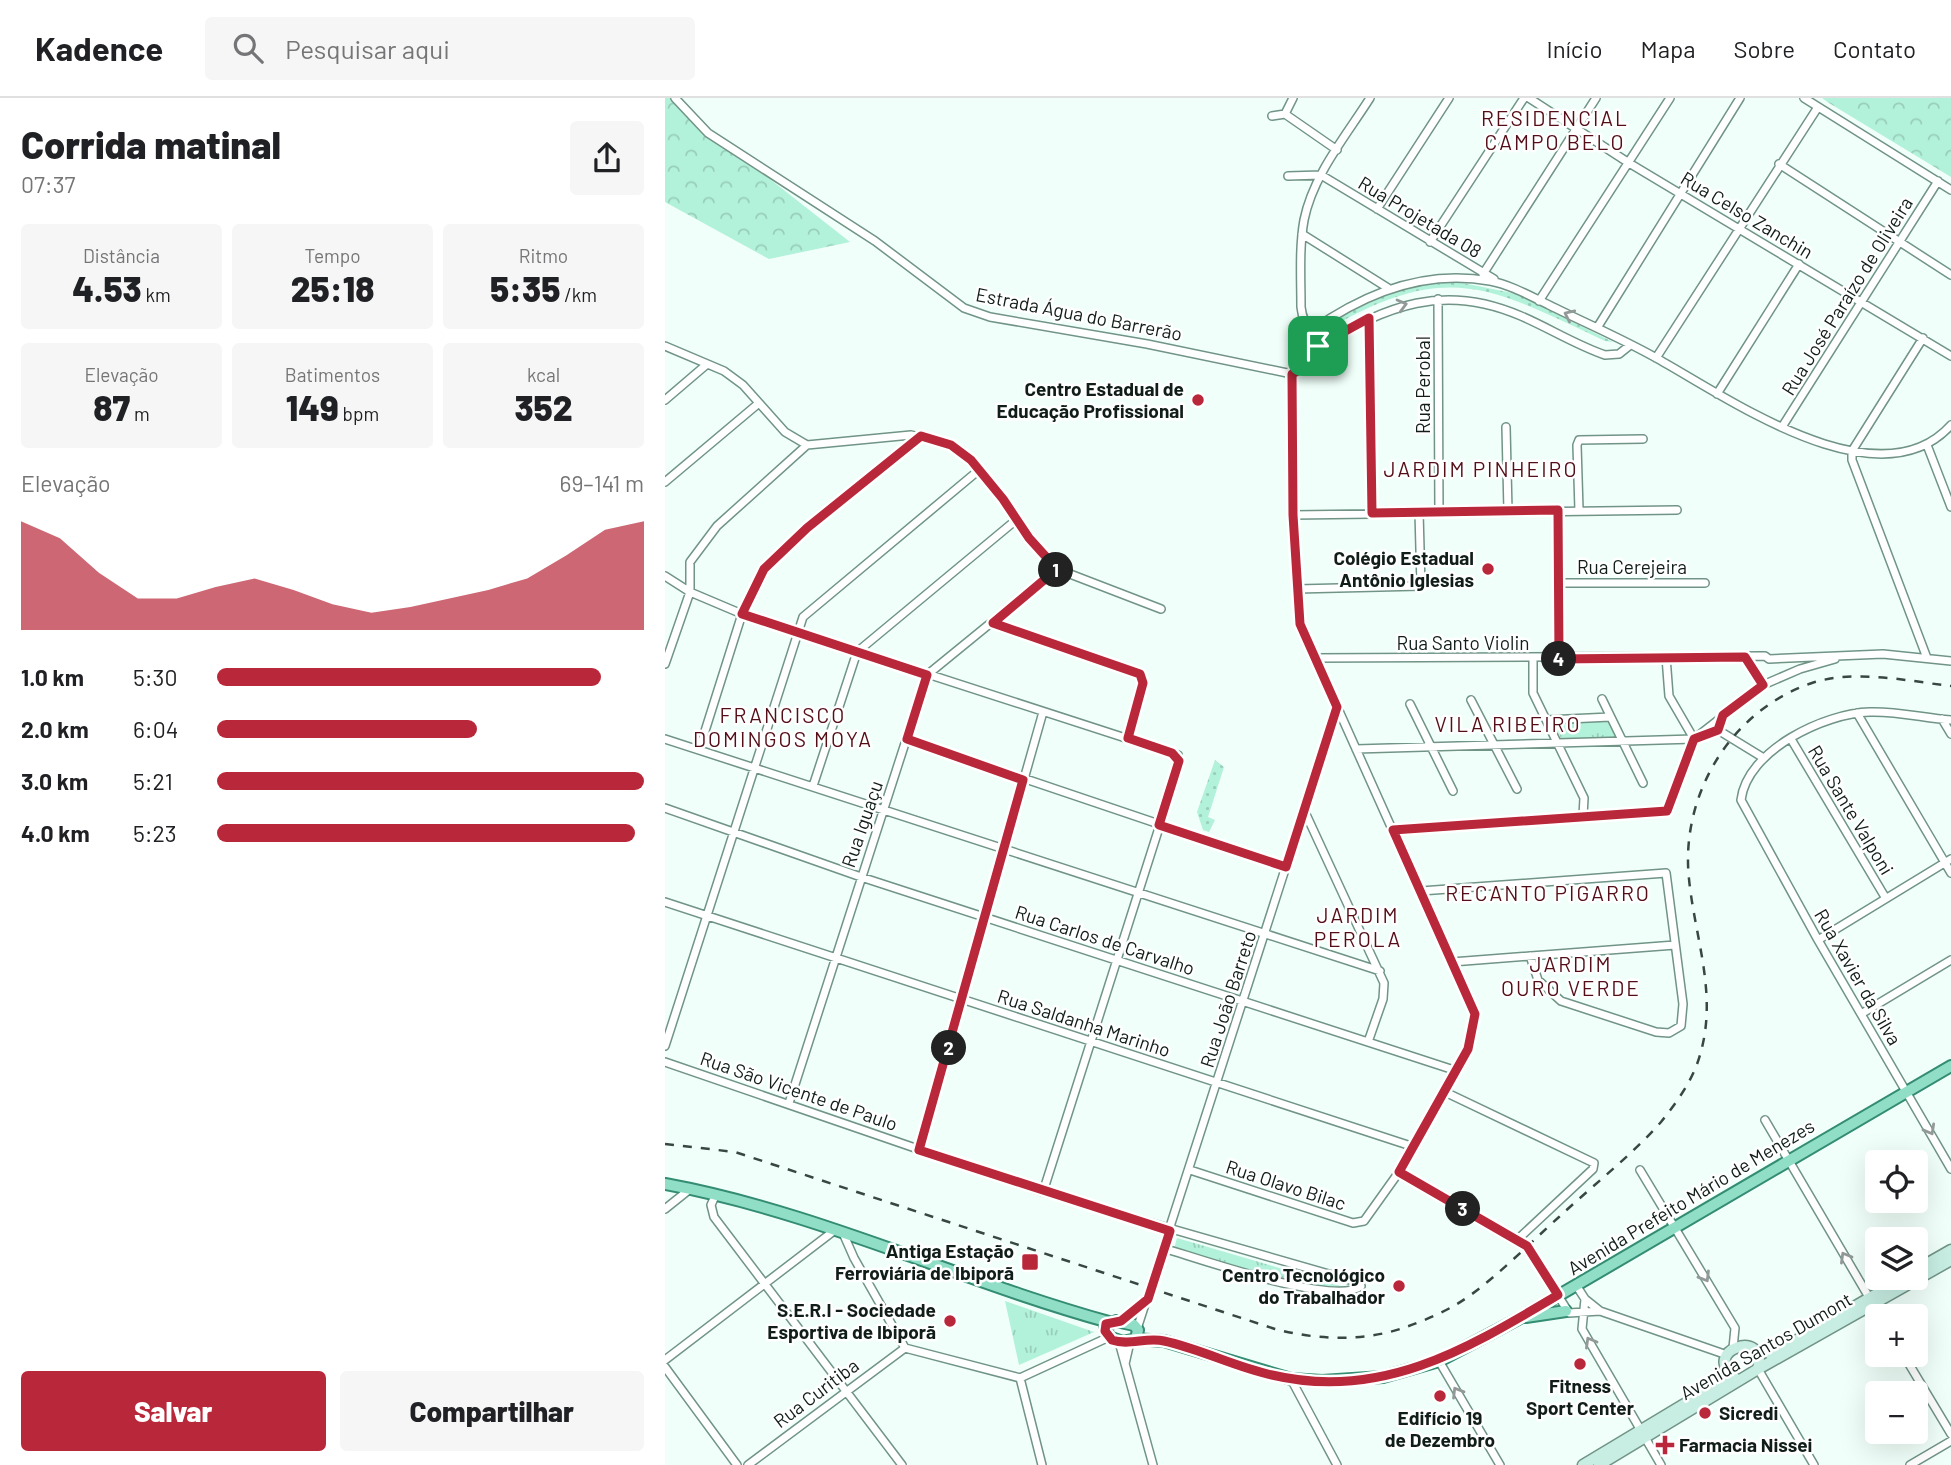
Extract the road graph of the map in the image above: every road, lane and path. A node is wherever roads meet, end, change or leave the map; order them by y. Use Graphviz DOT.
graph roads {
  1 [pos="675,98"];
  2 [pos="1293,98"];
  3 [pos="1370,98"];
  4 [pos="1449,98"];
  5 [pos="1527,98"];
  6 [pos="1595,98"];
  7 [pos="1670,98"];
  8 [pos="1741,98"];
  9 [pos="1804,98"];
  10 [pos="1818,107"];
  11 [pos="1285,114"];
  12 [pos="1272,116"];
  13 [pos="1576,129"];
  14 [pos="1337,150"];
  15 [pos="1629,163"];
  16 [pos="1779,164"];
  17 [pos="1321,175"];
  18 [pos="1288,176"];
  19 [pos="1938,181"];
  20 [pos="1951,190"];
  21 [pos="1682,195"];
  22 [pos="1377,209"];
  23 [pos="1737,228"];
  24 [pos="1302,234"];
  25 [pos="1899,241"];
  26 [pos="1430,242"];
  27 [pos="1799,264"];
  28 [pos="1483,274"];
  29 [pos="1951,275"];
  30 [pos="1504,285"];
  31 [pos="1388,288"];
  32 [pos="1438,299"];
  33 [pos="1863,300"];
  34 [pos="1539,301"];
  35 [pos="1369,318"];
  36 [pos="1597,328"];
  37 [pos="1311,331"];
  38 [pos="1923,338"];
  39 [pos="665,346"];
  40 [pos="1318,346"];
  41 [pos="1629,346"];
  42 [pos="1951,356"];
  43 [pos="1655,358"];
  44 [pos="706,365"];
  45 [pos="1292,374"];
  46 [pos="1717,394"];
  47 [pos="665,400"];
  48 [pos="759,403"];
  49 [pos="1951,425"];
  50 [pos="1506,427"];
  51 [pos="1782,427"];
  52 [pos="921,436"];
  53 [pos="1643,439"];
  54 [pos="807,445"];
  55 [pos="1927,445"];
  56 [pos="1852,451"];
  57 [pos="979,470"];
  58 [pos="665,482"];
  59 [pos="1951,507"];
  60 [pos="1558,510"];
  61 [pos="1579,510"];
  62 [pos="1677,510"];
  63 [pos="1508,511"];
  64 [pos="1419,512"];
  65 [pos="1439,512"];
  66 [pos="1372,513"];
  67 [pos="1293,515"];
  68 [pos="1016,520"];
  69 [pos="1057,569"];
  70 [pos="667,579"];
  71 [pos="1559,583"];
  72 [pos="1705,583"];
  73 [pos="1297,589"];
  74 [pos="690,592"];
  75 [pos="1161,610"];
  76 [pos="742,614"];
  77 [pos="993,623"];
  78 [pos="797,633"];
  79 [pos="857,652"];
  80 [pos="1854,654"];
  81 [pos="1765,656"];
  82 [pos="1666,657"];
  83 [pos="1745,657"];
  84 [pos="1315,658"];
  85 [pos="1927,658"];
  86 [pos="1533,659"];
  87 [pos="1559,659"];
  88 [pos="1778,659"];
  89 [pos="1951,661"];
  90 [pos="665,664"];
  91 [pos="1756,671"];
  92 [pos="927,675"];
  93 [pos="1783,675"];
  94 [pos="1763,685"];
  95 [pos="1602,699"];
  96 [pos="1471,700"];
  97 [pos="1410,704"];
  98 [pos="1337,707"];
  99 [pos="1044,712"];
  100 [pos="1857,713"];
  101 [pos="1723,715"];
  102 [pos="1610,717"];
  103 [pos="1942,719"];
  104 [pos="1547,720"];
  105 [pos="1951,720"];
  106 [pos="1718,730"];
  107 [pos="1951,734"];
  108 [pos="1128,738"];
  109 [pos="665,739"];
  110 [pos="907,739"];
  111 [pos="1694,739"];
  112 [pos="1791,739"];
  113 [pos="1623,741"];
  114 [pos="1558,742"];
  115 [pos="1495,745"];
  116 [pos="1431,748"];
  117 [pos="1356,749"];
  118 [pos="699,750"];
  119 [pos="1762,757"];
  120 [pos="753,768"];
  121 [pos="1023,780"];
  122 [pos="1643,783"];
  123 [pos="813,786"];
  124 [pos="1517,789"];
  125 [pos="1453,790"];
  126 [pos="665,807"];
  127 [pos="884,808"];
  128 [pos="1304,810"];
  129 [pos="1583,816"];
  130 [pos="1159,825"];
  131 [pos="1393,830"];
  132 [pos="733,832"];
  133 [pos="1003,849"];
  134 [pos="1948,861"];
  135 [pos="1286,867"];
  136 [pos="1951,873"];
  137 [pos="860,877"];
  138 [pos="1420,891"];
  139 [pos="1139,892"];
  140 [pos="1885,897"];
  141 [pos="665,902"];
  142 [pos="706,915"];
  143 [pos="984,917"];
  144 [pos="1266,932"];
  145 [pos="1818,940"];
  146 [pos="1675,945"];
  147 [pos="1530,956"];
  148 [pos="834,958"];
  149 [pos="1951,960"];
  150 [pos="1118,961"];
  151 [pos="1452,962"];
  152 [pos="1380,971"];
  153 [pos="963,1001"];
  154 [pos="1244,1002"];
  155 [pos="1861,1014"];
  156 [pos="1368,1042"];
  157 [pos="1092,1043"];
  158 [pos="665,1046"];
  159 [pos="665,1062"];
  160 [pos="1951,1066"];
  161 [pos="1457,1070"];
  162 [pos="1218,1083"];
  163 [pos="1908,1091"];
  164 [pos="1445,1092"];
  165 [pos="789,1103"];
  166 [pos="1765,1120"];
  167 [pos="1414,1146"];
  168 [pos="919,1150"];
  169 [pos="1787,1159"];
  170 [pos="1951,1169"];
  171 [pos="1190,1170"];
  172 [pos="1640,1170"];
  173 [pos="1399,1172"];
  174 [pos="665,1184"];
  175 [pos="690,1189"];
  176 [pos="1044,1192"];
  177 [pos="716,1194"];
  178 [pos="665,1209"];
  179 [pos="1675,1227"];
  180 [pos="1170,1231"];
  181 [pos="839,1232"];
  182 [pos="1517,1240"];
  183 [pos="1164,1248"];
  184 [pos="1951,1250"];
  185 [pos="1951,1260"];
  186 [pos="1938,1263"];
  187 [pos="1928,1266"];
  188 [pos="766,1283"];
  189 [pos="1576,1285"];
  190 [pos="1887,1290"];
  191 [pos="1558,1295"];
  192 [pos="1148,1299"];
  193 [pos="1585,1299"];
  194 [pos="1871,1301"];
  195 [pos="1873,1304"];
  196 [pos="1566,1311"];
  197 [pos="1584,1311"];
  198 [pos="1600,1311"];
  199 [pos="1520,1318"];
  200 [pos="1122,1332"];
  201 [pos="905,1348"];
  202 [pos="1730,1352"];
  203 [pos="665,1360"];
  204 [pos="1439,1361"];
  205 [pos="1758,1366"];
  206 [pos="665,1367"];
  207 [pos="1911,1367"];
  208 [pos="1020,1378"];
  209 [pos="1736,1378"];
  210 [pos="1291,1379"];
  211 [pos="845,1391"];
  212 [pos="1643,1434"];
  213 [pos="1951,1434"];
  214 [pos="1951,1441"];
  215 [pos="737,1465"];
  216 [pos="748,1465"];
  217 [pos="902,1465"];
  218 [pos="1042,1465"];
  219 [pos="1153,1465"];
  220 [pos="1337,1465"];
  221 [pos="1500,1465"];
  222 [pos="1583,1465"];
  223 [pos="1599,1465"];
  224 [pos="1661,1465"];
  225 [pos="1814,1465"];
  226 [pos="1910,1465"];
  1 -- 45 [label="street, Estrada Água do Barrerão"];
  2 -- 11 [label="street"];
  3 -- 14 [label="street"];
  4 -- 22 [label="street"];
  5 -- 13 [label="street, Rua Celso Zanchin"];
  5 -- 26 [label="street"];
  6 -- 13 [label="street"];
  7 -- 15 [label="street"];
  8 -- 21 [label="street"];
  9 -- 10 [label="street"];
  10 -- 16 [label="street"];
  10 -- 19 [label="street"];
  11 -- 12 [label="street"];
  11 -- 14 [label="street"];
  13 -- 15 [label="street, Rua Celso Zanchin"];
  13 -- 28 [label="street"];
  14 -- 17 [label="street"];
  15 -- 21 [label="street, Rua Celso Zanchin"];
  15 -- 34 [label="street"];
  16 -- 23 [label="street"];
  16 -- 25 [label="street"];
  17 -- 18 [label="street"];
  17 -- 22 [label="street, Rua Projetada 08"];
  17 -- 24 [label="street"];
  19 -- 20 [label="street"];
  19 -- 25 [label="street, Rua José Paraízo de Oliveira"];
  21 -- 23 [label="street, Rua Celso Zanchin"];
  21 -- 36 [label="street"];
  22 -- 26 [label="street, Rua Projetada 08"];
  23 -- 27 [label="street, Rua Celso Zanchin"];
  23 -- 43 [label="street"];
  24 -- 31 [label="street"];
  24 -- 37 [label="street"];
  25 -- 29 [label="street"];
  25 -- 33 [label="street, Rua José Paraízo de Oliveira"];
  26 -- 28 [label="street, Rua Projetada 08"];
  27 -- 33 [label="street, Rua Celso Zanchin"];
  27 -- 46 [label="street"];
  28 -- 30 [label="street, Rua Projetada 08"];
  30 -- 31 [label="street"];
  30 -- 34 [label="street"];
  31 -- 37 [label="street"];
  35 -- 32 [label="street, one-way"];
  32 -- 41 [label="street"];
  32 -- 65 [label="street, Rua Perobal"];
  33 -- 38 [label="street, Rua Celso Zanchin"];
  33 -- 51 [label="street, Rua José Paraízo de Oliveira"];
  36 -- 34 [label="street, one-way"];
  35 -- 40 [label="street"];
  35 -- 66 [label="street"];
  36 -- 41 [label="street"];
  37 -- 40 [label="street"];
  38 -- 42 [label="street, Rua Celso Zanchin"];
  38 -- 56 [label="street"];
  39 -- 44 [label="street"];
  40 -- 45 [label="street"];
  41 -- 43 [label="street"];
  43 -- 46 [label="street"];
  44 -- 47 [label="street"];
  44 -- 48 [label="street"];
  45 -- 67 [label="street, Rua Olavo Bilac"];
  46 -- 51 [label="street"];
  48 -- 54 [label="street"];
  48 -- 58 [label="street"];
  49 -- 55 [label="street"];
  50 -- 63 [label="street"];
  51 -- 56 [label="street"];
  52 -- 54 [label="street"];
  52 -- 57 [label="street"];
  52 -- 76 [label="street"];
  53 -- 61 [label="street"];
  54 -- 74 [label="street"];
  55 -- 56 [label="street"];
  55 -- 59 [label="street"];
  56 -- 85 [label="street"];
  57 -- 68 [label="street"];
  57 -- 78 [label="street"];
  60 -- 61 [label="street"];
  60 -- 63 [label="street"];
  60 -- 71 [label="street"];
  61 -- 62 [label="street"];
  63 -- 65 [label="street"];
  64 -- 65 [label="street"];
  64 -- 66 [label="street"];
  64 -- 73 [label="street"];
  66 -- 67 [label="street"];
  67 -- 73 [label="street, Rua Olavo Bilac"];
  68 -- 69 [label="street"];
  68 -- 79 [label="street"];
  69 -- 75 [label="street"];
  69 -- 77 [label="street"];
  70 -- 74 [label="street"];
  71 -- 72 [label="street, Rua Cerejeira"];
  71 -- 87 [label="street"];
  73 -- 84 [label="street, Rua Olavo Bilac"];
  74 -- 76 [label="street"];
  74 -- 90 [label="street"];
  76 -- 78 [label="street"];
  76 -- 118 [label="street"];
  77 -- 92 [label="street"];
  77 -- 108 [label="street"];
  78 -- 79 [label="street"];
  78 -- 120 [label="street"];
  79 -- 92 [label="street"];
  79 -- 123 [label="street"];
  80 -- 85 [label="street"];
  80 -- 88 [label="street, Rua Santo Violin"];
  80 -- 93 [label="street"];
  81 -- 83 [label="street, Rua Santo Violin"];
  81 -- 88 [label="street, Rua Santo Violin"];
  81 -- 91 [label="street"];
  82 -- 83 [label="street, Rua Santo Violin"];
  82 -- 87 [label="street, Rua Santo Violin"];
  82 -- 111 [label="street"];
  83 -- 91 [label="street"];
  84 -- 86 [label="street, Rua Santo Violin"];
  84 -- 98 [label="street, Rua Olavo Bilac"];
  85 -- 89 [label="street"];
  86 -- 87 [label="street, Rua Santo Violin"];
  86 -- 104 [label="street"];
  88 -- 93 [label="street"];
  91 -- 94 [label="street"];
  92 -- 99 [label="street"];
  92 -- 110 [label="street, Rua Iguaçu"];
  93 -- 94 [label="street"];
  94 -- 101 [label="street"];
  95 -- 102 [label="street"];
  96 -- 115 [label="street"];
  97 -- 116 [label="street"];
  98 -- 117 [label="street, Rua Olavo Bilac"];
  98 -- 128 [label="street, Rua João Barreto"];
  99 -- 108 [label="street"];
  99 -- 121 [label="street"];
  100 -- 103 [label="street"];
  100 -- 112 [label="street"];
  100 -- 134 [label="street"];
  101 -- 106 [label="street"];
  101 -- 111 [label="street"];
  102 -- 104 [label="street"];
  102 -- 113 [label="street"];
  103 -- 105 [label="street"];
  103 -- 107 [label="street"];
  104 -- 114 [label="street"];
  106 -- 111 [label="street"];
  106 -- 119 [label="street"];
  108 -- 130 [label="street"];
  109 -- 118 [label="street"];
  110 -- 121 [label="street"];
  110 -- 127 [label="street, Rua Iguaçu"];
  111 -- 113 [label="street"];
  111 -- 129 [label="street"];
  112 -- 119 [label="street"];
  112 -- 140 [label="street, Rua Sante Valponi"];
  113 -- 114 [label="street"];
  113 -- 122 [label="street"];
  114 -- 115 [label="street"];
  114 -- 129 [label="street"];
  115 -- 116 [label="street"];
  115 -- 124 [label="street"];
  116 -- 117 [label="street"];
  116 -- 125 [label="street"];
  117 -- 131 [label="street, Rua Olavo Bilac"];
  118 -- 120 [label="street"];
  119 -- 145 [label="street, Rua Xavier da Silva"];
  120 -- 123 [label="street"];
  120 -- 132 [label="street"];
  121 -- 130 [label="street"];
  121 -- 133 [label="street"];
  123 -- 127 [label="street"];
  126 -- 132 [label="street, Rua Carlos de Carvalho"];
  127 -- 133 [label="street"];
  127 -- 137 [label="street, Rua Iguaçu"];
  128 -- 135 [label="street, Rua João Barreto"];
  128 -- 152 [label="street"];
  129 -- 131 [label="street"];
  130 -- 135 [label="street"];
  130 -- 139 [label="street"];
  131 -- 138 [label="street, Rua Olavo Bilac"];
  132 -- 137 [label="street, Rua Carlos de Carvalho"];
  132 -- 142 [label="street"];
  133 -- 139 [label="street"];
  133 -- 143 [label="street"];
  134 -- 136 [label="street"];
  134 -- 140 [label="street"];
  135 -- 144 [label="street, Rua João Barreto"];
  137 -- 143 [label="street, Rua Carlos de Carvalho"];
  137 -- 148 [label="street, Rua Iguaçu"];
  138 -- 146 [label="street"];
  138 -- 151 [label="street, Rua Olavo Bilac"];
  139 -- 144 [label="street"];
  139 -- 150 [label="street"];
  140 -- 145 [label="street"];
  141 -- 142 [label="street, Rua Saldanha Marinho"];
  142 -- 148 [label="street, Rua Saldanha Marinho"];
  142 -- 158 [label="street"];
  143 -- 150 [label="street, Rua Carlos de Carvalho"];
  143 -- 153 [label="street"];
  144 -- 152 [label="street"];
  144 -- 154 [label="street, Rua João Barreto"];
  145 -- 155 [label="street, Rua Xavier da Silva"];
  146 -- 147 [label="street"];
  146 -- 147 [label="street"];
  147 -- 151 [label="street"];
  148 -- 153 [label="street, Rua Saldanha Marinho"];
  148 -- 165 [label="street, Rua Iguaçu"];
  149 -- 155 [label="street"];
  150 -- 154 [label="street, Rua Carlos de Carvalho"];
  150 -- 157 [label="street"];
  151 -- 161 [label="street, Rua Olavo Bilac"];
  152 -- 156 [label="street"];
  153 -- 157 [label="street, Rua Saldanha Marinho"];
  153 -- 168 [label="street"];
  154 -- 156 [label="street, Rua Carlos de Carvalho"];
  154 -- 162 [label="street, Rua João Barreto"];
  155 -- 163 [label="street, Rua Xavier da Silva"];
  156 -- 161 [label="street, Rua Carlos de Carvalho"];
  157 -- 162 [label="street, Rua Saldanha Marinho"];
  157 -- 176 [label="street"];
  159 -- 165 [label="street, Rua São Vicente de Paulo"];
  160 -- 163 [label="main road, Avenida Prefeito Mário de Menezes"];
  161 -- 164 [label="street, Rua Olavo Bilac"];
  162 -- 167 [label="street, Rua Saldanha Marinho"];
  162 -- 171 [label="street, Rua João Barreto"];
  163 -- 169 [label="main road, Avenida Prefeito Mário de Menezes"];
  163 -- 170 [label="street, Rua Xavier da Silva, one-way"];
  164 -- 167 [label="street, Rua Olavo Bilac"];
  164 -- 182 [label="street"];
  165 -- 168 [label="street, Rua São Vicente de Paulo"];
  166 -- 169 [label="street"];
  167 -- 173 [label="street, Rua Olavo Bilac"];
  168 -- 176 [label="street, Rua São Vicente de Paulo"];
  169 -- 179 [label="main road, Avenida Prefeito Mário de Menezes"];
  194 -- 169 [label="street, one-way"];
  171 -- 173 [label="street, Rua Olavo Bilac"];
  171 -- 180 [label="street, Rua João Barreto"];
  172 -- 179 [label="street"];
  173 -- 182 [label="street"];
  174 -- 175 [label="main road, Avenida Prefeito Mário de Menezes"];
  175 -- 177 [label="main road, Avenida Prefeito Mário de Menezes"];
  175 -- 178 [label="street"];
  176 -- 180 [label="street, Rua São Vicente de Paulo"];
  177 -- 181 [label="main road, Avenida Prefeito Mário de Menezes"];
  177 -- 188 [label="street"];
  179 -- 189 [label="main road, Avenida Prefeito Mário de Menezes"];
  179 -- 202 [label="street, one-way"];
  180 -- 183 [label="street, Rua João Barreto"];
  180 -- 183 [label="street, Rua São Vicente de Paulo"];
  181 -- 188 [label="street"];
  181 -- 200 [label="main road, Avenida Prefeito Mário de Menezes"];
  181 -- 201 [label="street"];
  182 -- 191 [label="street"];
  183 -- 192 [label="street, Rua João Barreto"];
  184 -- 186 [label="main road, Avenida Santos Dumont"];
  185 -- 186 [label="main road, Avenida Santos Dumont"];
  186 -- 187 [label="main road, Avenida Santos Dumont"];
  186 -- 194 [label="main road, Avenida Santos Dumont"];
  188 -- 203 [label="street"];
  188 -- 211 [label="street"];
  189 -- 191 [label="main road, Avenida Prefeito Mário de Menezes"];
  189 -- 193 [label="street"];
  190 -- 194 [label="main road, Avenida Santos Dumont"];
  191 -- 196 [label="street"];
  191 -- 199 [label="main road, Avenida Prefeito Mário de Menezes"];
  192 -- 200 [label="street, Rua João Barreto"];
  192 -- 200 [label="street"];
  193 -- 197 [label="street"];
  193 -- 198 [label="street"];
  194 -- 195 [label="street"];
  194 -- 205 [label="main road, Avenida Santos Dumont"];
  196 -- 197 [label="street"];
  196 -- 199 [label="main road"];
  197 -- 198 [label="street"];
  212 -- 197 [label="street, one-way"];
  198 -- 202 [label="street"];
  199 -- 204 [label="main road, Avenida Prefeito Mário de Menezes"];
  200 -- 208 [label="street"];
  200 -- 210 [label="main road, Avenida Prefeito Mário de Menezes"];
  200 -- 219 [label="street, Rua João Barreto"];
  201 -- 208 [label="street"];
  201 -- 211 [label="street, Rua Curitiba"];
  202 -- 205 [label="main road"];
  202 -- 209 [label="main road"];
  204 -- 210 [label="main road, Avenida Prefeito Mário de Menezes"];
  221 -- 204 [label="street, one-way"];
  205 -- 209 [label="main road, Avenida Santos Dumont"];
  205 -- 225 [label="street"];
  206 -- 215 [label="street"];
  207 -- 213 [label="street"];
  208 -- 218 [label="street"];
  209 -- 212 [label="main road, Avenida Santos Dumont"];
  210 -- 220 [label="street"];
  211 -- 216 [label="street, Rua Curitiba"];
  211 -- 217 [label="street"];
  212 -- 222 [label="main road, Avenida Santos Dumont"];
  212 -- 223 [label="main road, Avenida Santos Dumont"];
  212 -- 224 [label="street"];
  214 -- 226 [label="street"];
}
